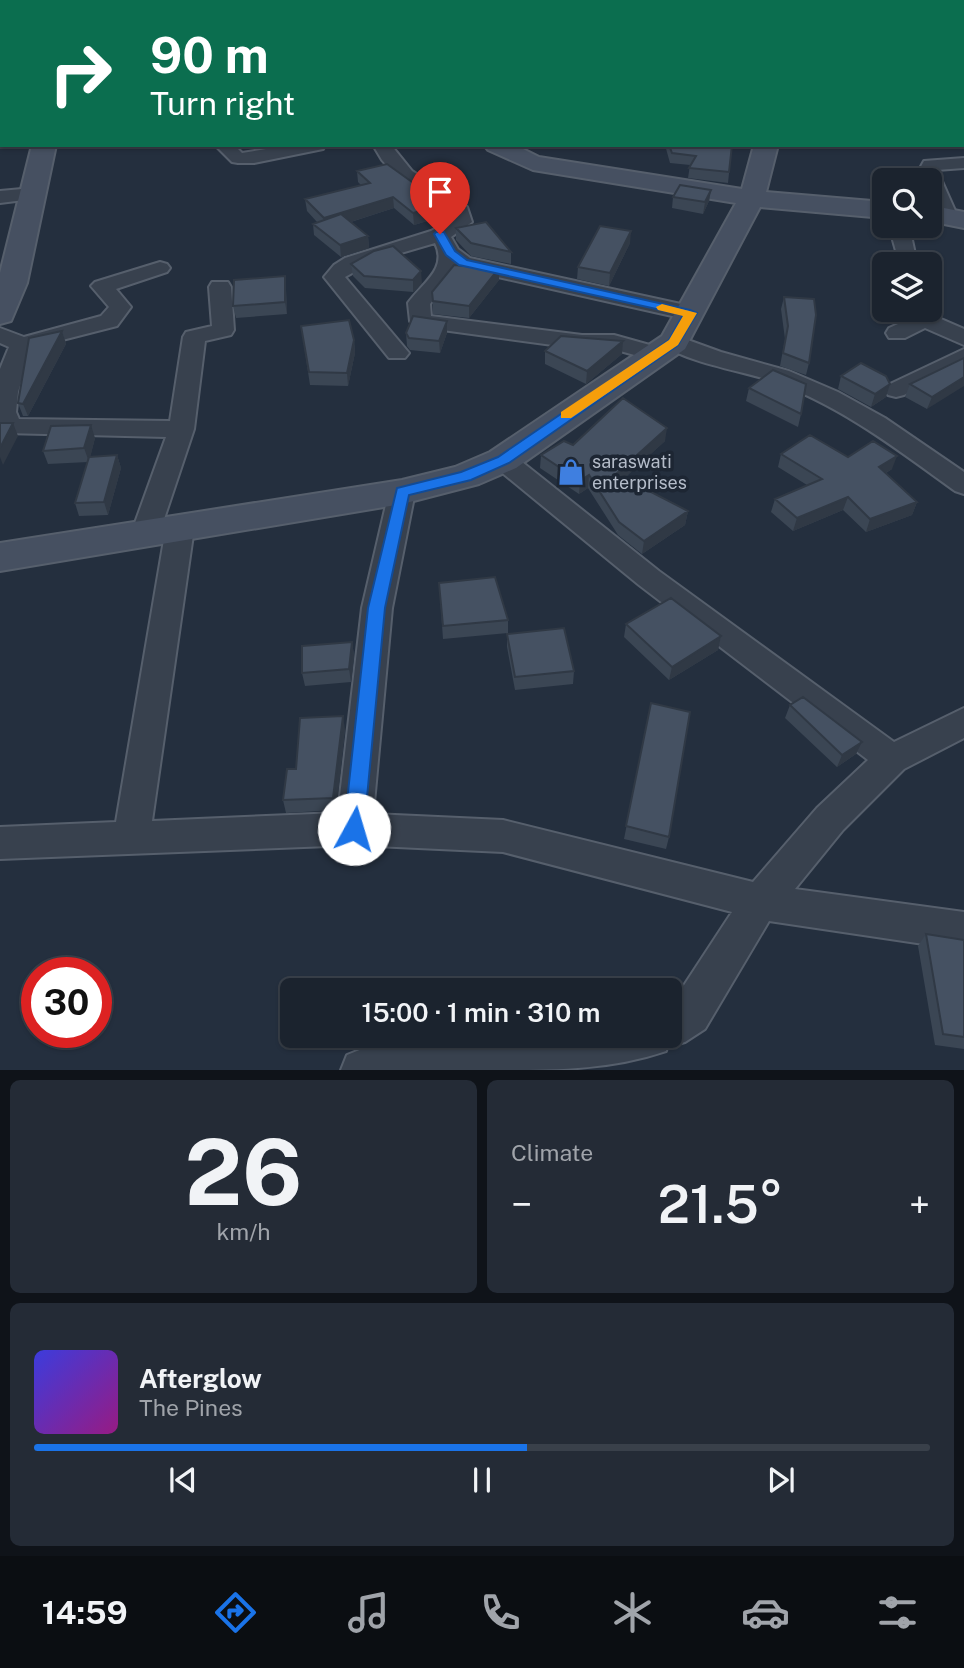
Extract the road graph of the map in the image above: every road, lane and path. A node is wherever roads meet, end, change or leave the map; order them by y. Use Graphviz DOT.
graph roads {
  1 [pos="44,147"];
  2 [pos="225,147"];
  3 [pos="307,147"];
  4 [pos="383,147"];
  5 [pos="500,147"];
  6 [pos="765,147"];
  7 [pos="964,163"];
  8 [pos="33,194"];
  9 [pos="0,197"];
  10 [pos="752,198"];
  11 [pos="872,209"];
  12 [pos="947,216"];
  13 [pos="445,243"];
  14 [pos="160,268"];
  15 [pos="6,284"];
  16 [pos="220,287"];
  17 [pos="419,303"];
  18 [pos="0,315"];
  19 [pos="377,328"];
  20 [pos="897,333"];
  21 [pos="0,335"];
  22 [pos="673,337"];
  23 [pos="964,338"];
  24 [pos="22,344"];
  25 [pos="397,353"];
  26 [pos="964,356"];
  27 [pos="896,390"];
  28 [pos="181,429"];
  29 [pos="503,460"];
  30 [pos="964,485"];
  31 [pos="402,492"];
  32 [pos="180,528"];
  33 [pos="145,534"];
  34 [pos="0,557"];
  35 [pos="964,722"];
  36 [pos="892,759"];
  37 [pos="354,829"];
  38 [pos="131,838"];
  39 [pos="0,843"];
  40 [pos="760,902"];
  41 [pos="964,932"];
  42 [pos="682,1019"];
  43 [pos="585,1048"];
  44 [pos="362,1069"];
  1 -- 8 [label="street"];
  2 -- 3 [label="street"];
  4 -- 13 [label="street"];
  5 -- 10 [label="street"];
  6 -- 10 [label="street"];
  7 -- 12 [label="street"];
  8 -- 9 [label="street"];
  8 -- 15 [label="street"];
  10 -- 11 [label="street"];
  10 -- 22 [label="street"];
  13 -- 17 [label="street"];
  13 -- 19 [label="street"];
  13 -- 22 [label="street"];
  14 -- 24 [label="street"];
  15 -- 18 [label="street"];
  16 -- 28 [label="street"];
  17 -- 19 [label="street"];
  17 -- 22 [label="street"];
  19 -- 25 [label="street"];
  20 -- 23 [label="street"];
  21 -- 24 [label="street"];
  22 -- 29 [label="street"];
  22 -- 30 [label="street"];
  24 -- 28 [label="street"];
  26 -- 27 [label="street"];
  28 -- 33 [label="street"];
  29 -- 31 [label="street"];
  29 -- 36 [label="street"];
  31 -- 32 [label="street"];
  31 -- 37 [label="street"];
  32 -- 33 [label="street"];
  32 -- 38 [label="street"];
  33 -- 34 [label="street"];
  35 -- 36 [label="street"];
  36 -- 40 [label="street"];
  37 -- 38 [label="street"];
  37 -- 40 [label="street"];
  38 -- 39 [label="street"];
  40 -- 41 [label="street"];
  40 -- 42 [label="street"];
  43 -- 44 [label="street"];
}
